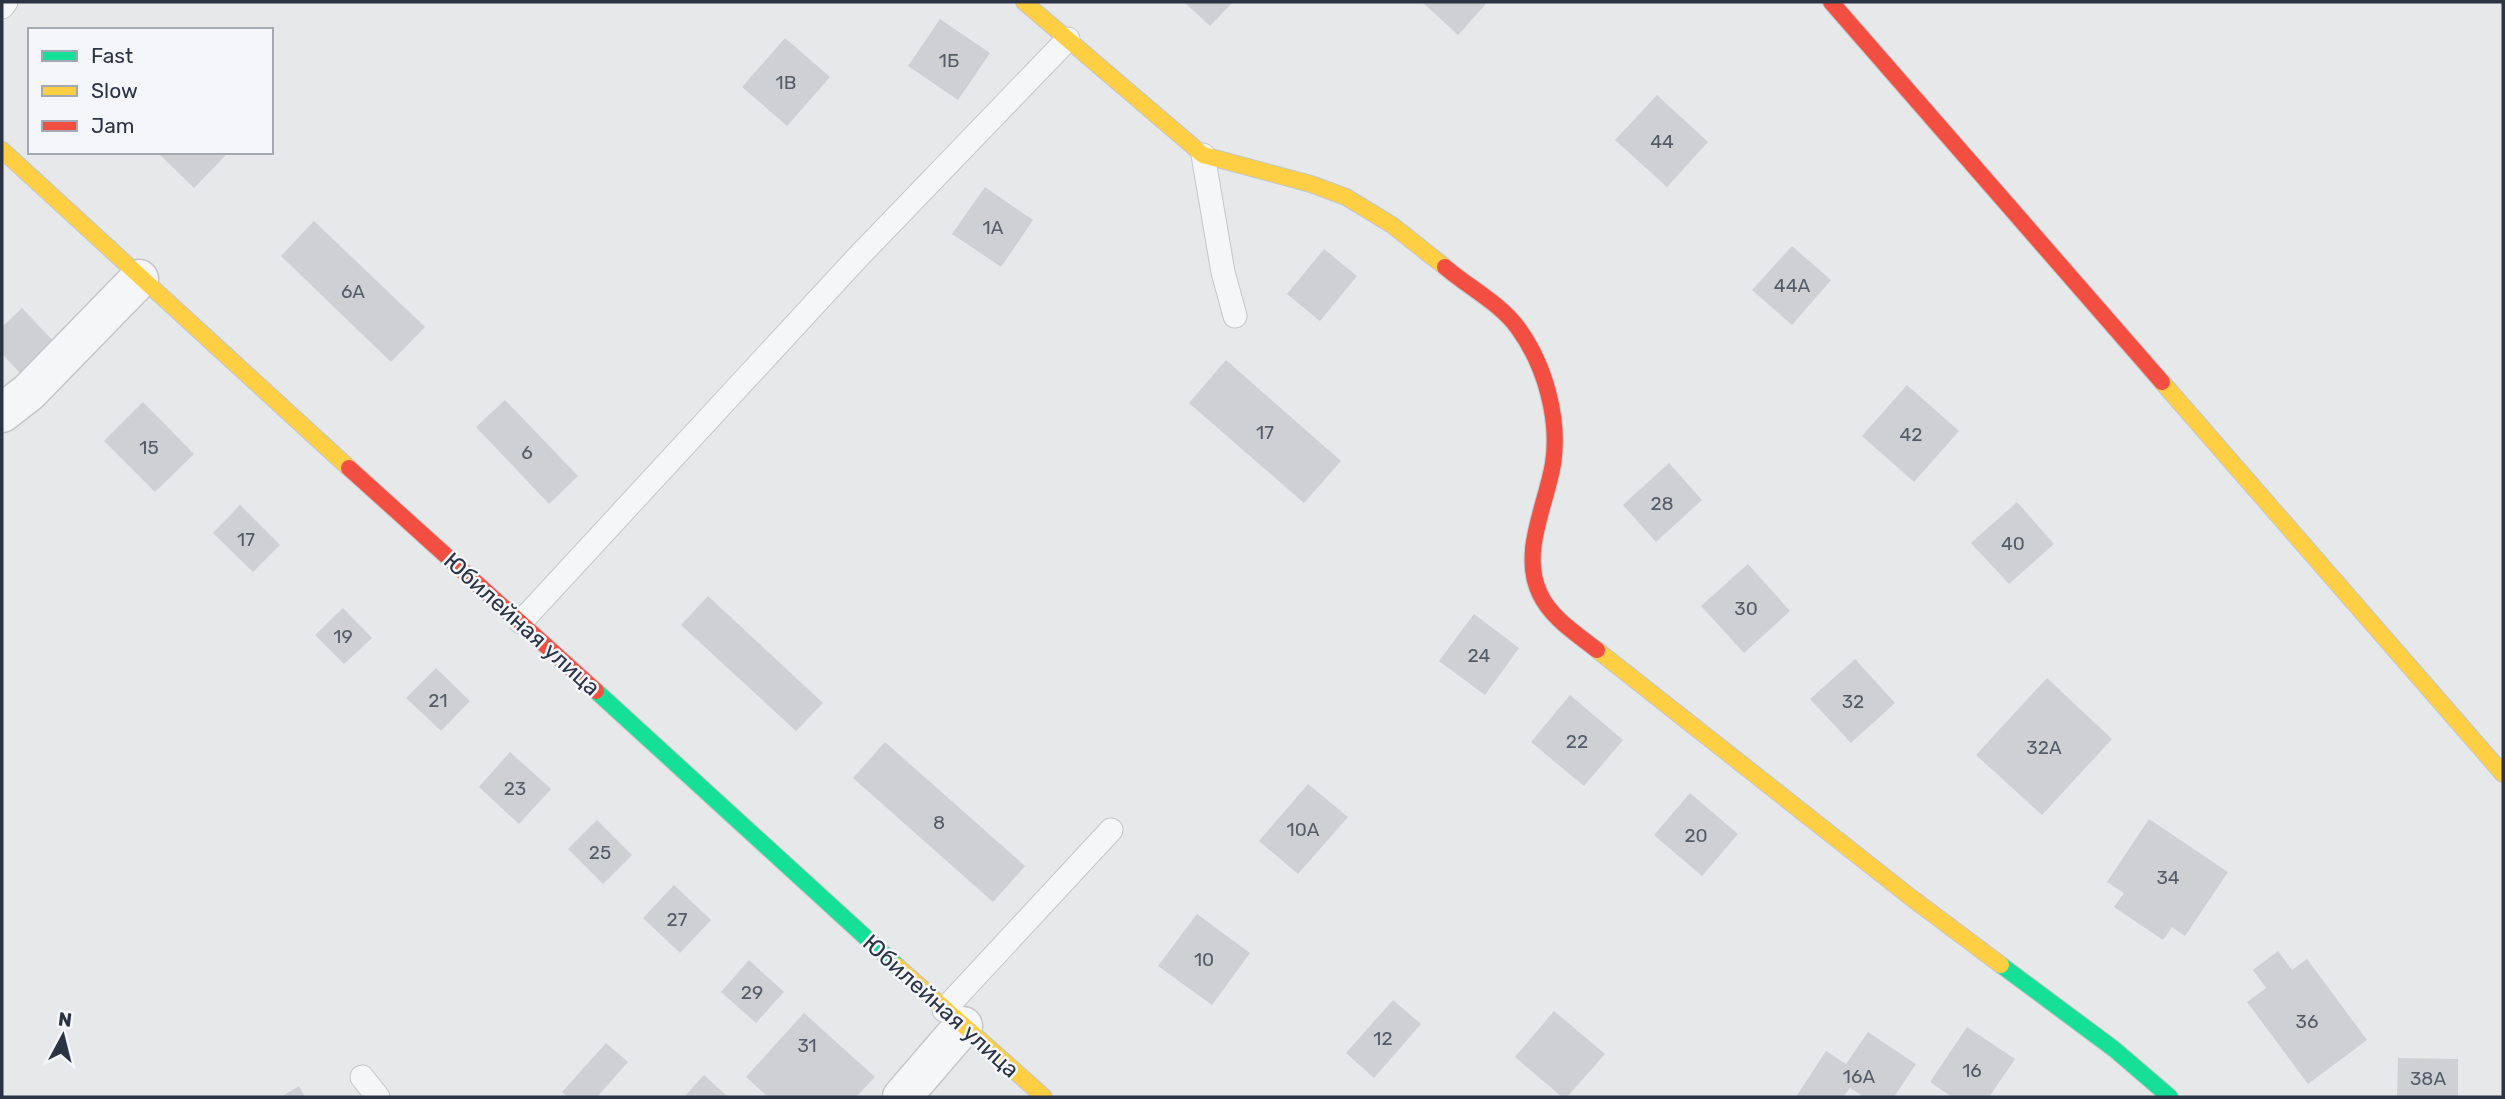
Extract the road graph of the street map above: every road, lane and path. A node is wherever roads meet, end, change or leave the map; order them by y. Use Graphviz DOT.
graph roads {
  1 [pos="6,2"];
  2 [pos="1024,2"];
  3 [pos="1831,2"];
  4 [pos="2,7"];
  5 [pos="1068,39"];
  6 [pos="2,150"];
  7 [pos="1203,155"];
  8 [pos="139,279"];
  9 [pos="1235,316"];
  10 [pos="2,414"];
  11 [pos="521,622"];
  12 [pos="2503,774"];
  13 [pos="1111,830"];
  14 [pos="953,1018"];
  15 [pos="362,1077"];
  16 [pos="378,1097"];
  17 [pos="902,1097"];
  18 [pos="1044,1097"];
  19 [pos="2170,1097"];
  1 -- 4 [label="lane"];
  2 -- 5 [label="street"];
  3 -- 12 [label="street"];
  5 -- 7 [label="street"];
  5 -- 11 [label="lane"];
  6 -- 8 [label="street, Юбилейная улица"];
  7 -- 9 [label="lane"];
  7 -- 19 [label="street"];
  8 -- 10 [label="street"];
  8 -- 11 [label="street, Юбилейная улица"];
  11 -- 14 [label="street, Юбилейная улица"];
  13 -- 14 [label="lane"];
  14 -- 17 [label="street"];
  14 -- 18 [label="street, Юбилейная улица"];
  15 -- 16 [label="lane"];
}
